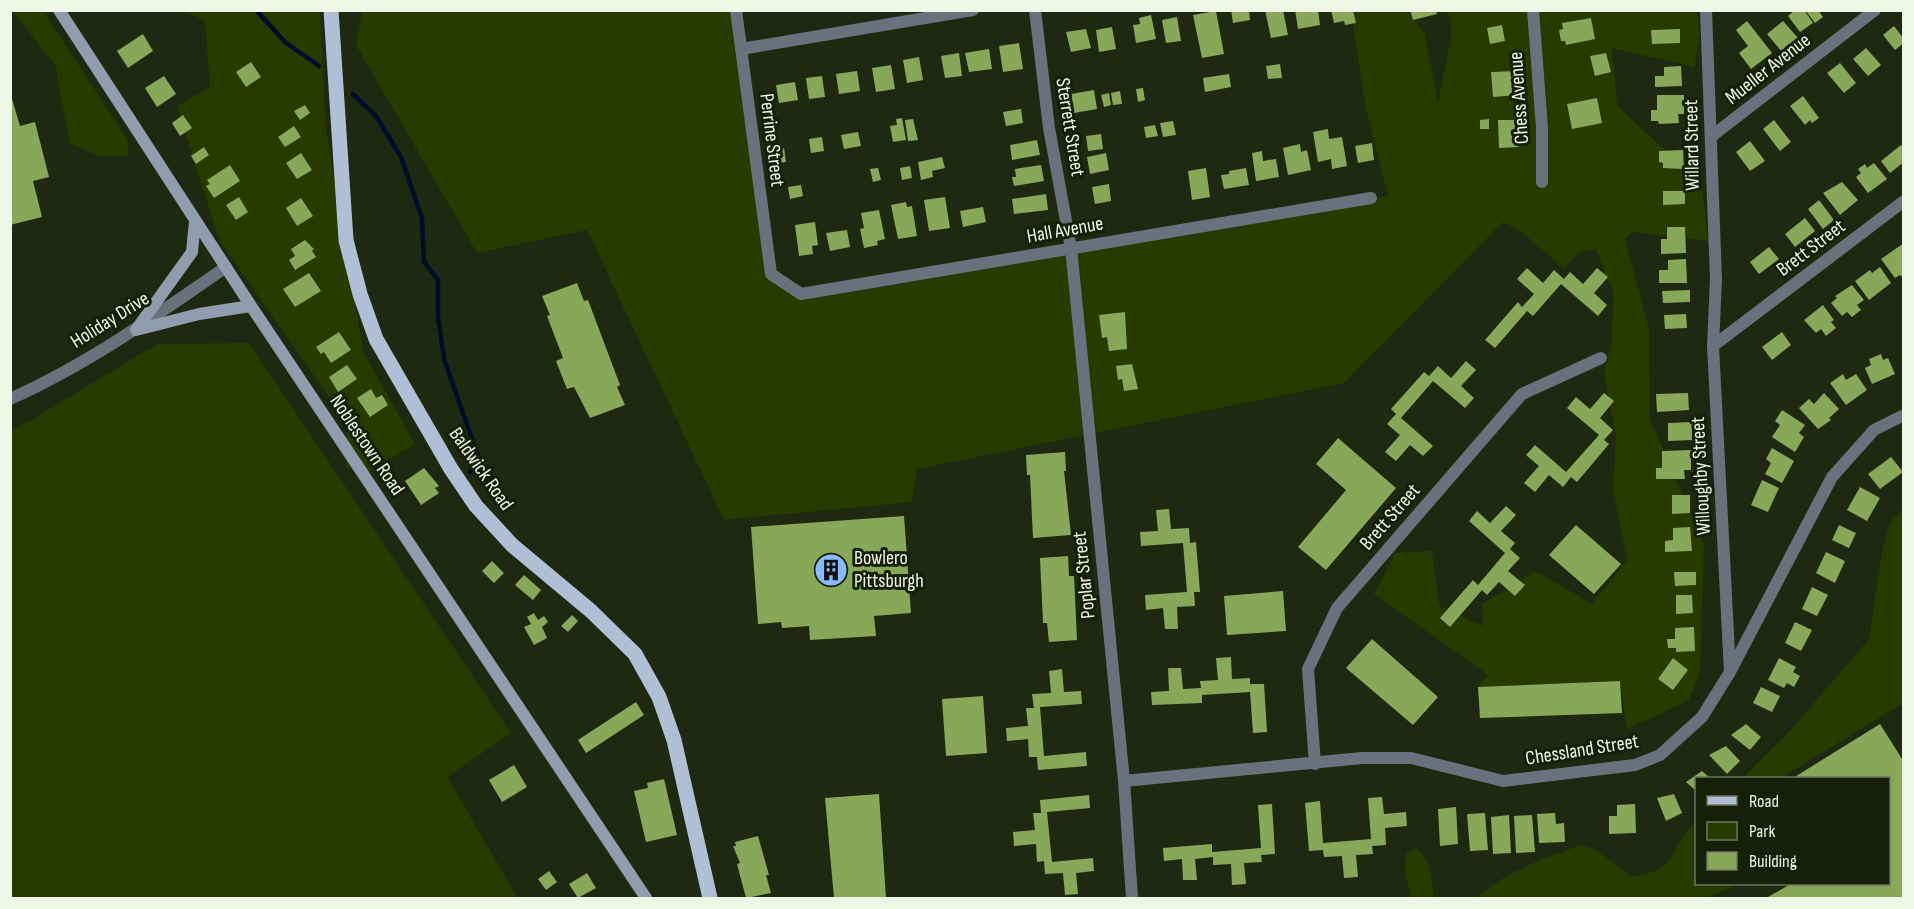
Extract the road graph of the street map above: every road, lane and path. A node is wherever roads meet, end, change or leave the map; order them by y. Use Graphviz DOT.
graph roads {
  1 [pos="59,10"];
  2 [pos="331,10"];
  3 [pos="736,10"];
  4 [pos="973,10"];
  5 [pos="1035,10"];
  6 [pos="1533,10"];
  7 [pos="1706,10"];
  8 [pos="1875,10"];
  9 [pos="741,49"];
  10 [pos="1712,136"];
  11 [pos="1542,182"];
  12 [pos="1371,198"];
  13 [pos="1904,201"];
  14 [pos="195,220"];
  15 [pos="1071,248"];
  16 [pos="226,267"];
  17 [pos="771,274"];
  18 [pos="1716,279"];
  19 [pos="251,306"];
  20 [pos="136,330"];
  21 [pos="1713,346"];
  22 [pos="1601,358"];
  23 [pos="10,399"];
  24 [pos="1904,416"];
  25 [pos="1730,672"];
  26 [pos="1315,764"];
  27 [pos="1124,781"];
  28 [pos="646,898"];
  29 [pos="710,898"];
  30 [pos="1132,898"];
  1 -- 14 [label="main road, Noblestown Road"];
  2 -- 29 [label="main road, Baldwick Road"];
  3 -- 9 [label="street, Perrine Street"];
  4 -- 9 [label="street"];
  5 -- 15 [label="street, Sterrett Street"];
  6 -- 11 [label="street, Chess Avenue"];
  7 -- 10 [label="street, Willard Street"];
  8 -- 10 [label="street, Mueller Avenue"];
  9 -- 17 [label="street, Perrine Street"];
  10 -- 18 [label="street, Willard Street"];
  12 -- 15 [label="street, Hall Avenue"];
  13 -- 21 [label="street, Brett Street"];
  14 -- 16 [label="main road, Noblestown Road"];
  14 -- 20 [label="main road"];
  15 -- 17 [label="street, Hall Avenue"];
  15 -- 27 [label="street, Poplar Street"];
  16 -- 19 [label="main road, Noblestown Road"];
  16 -- 20 [label="street, Holiday Drive"];
  18 -- 21 [label="street, Willoughby Street"];
  19 -- 20 [label="main road"];
  19 -- 28 [label="main road, Noblestown Road"];
  20 -- 23 [label="street, Holiday Drive"];
  21 -- 25 [label="street, Willoughby Street"];
  22 -- 26 [label="street, Brett Street"];
  24 -- 25 [label="street, Chessland Street"];
  25 -- 26 [label="street, Chessland Street"];
  26 -- 27 [label="street, Chessland Street"];
  27 -- 30 [label="street, Poplar Street"];
}
